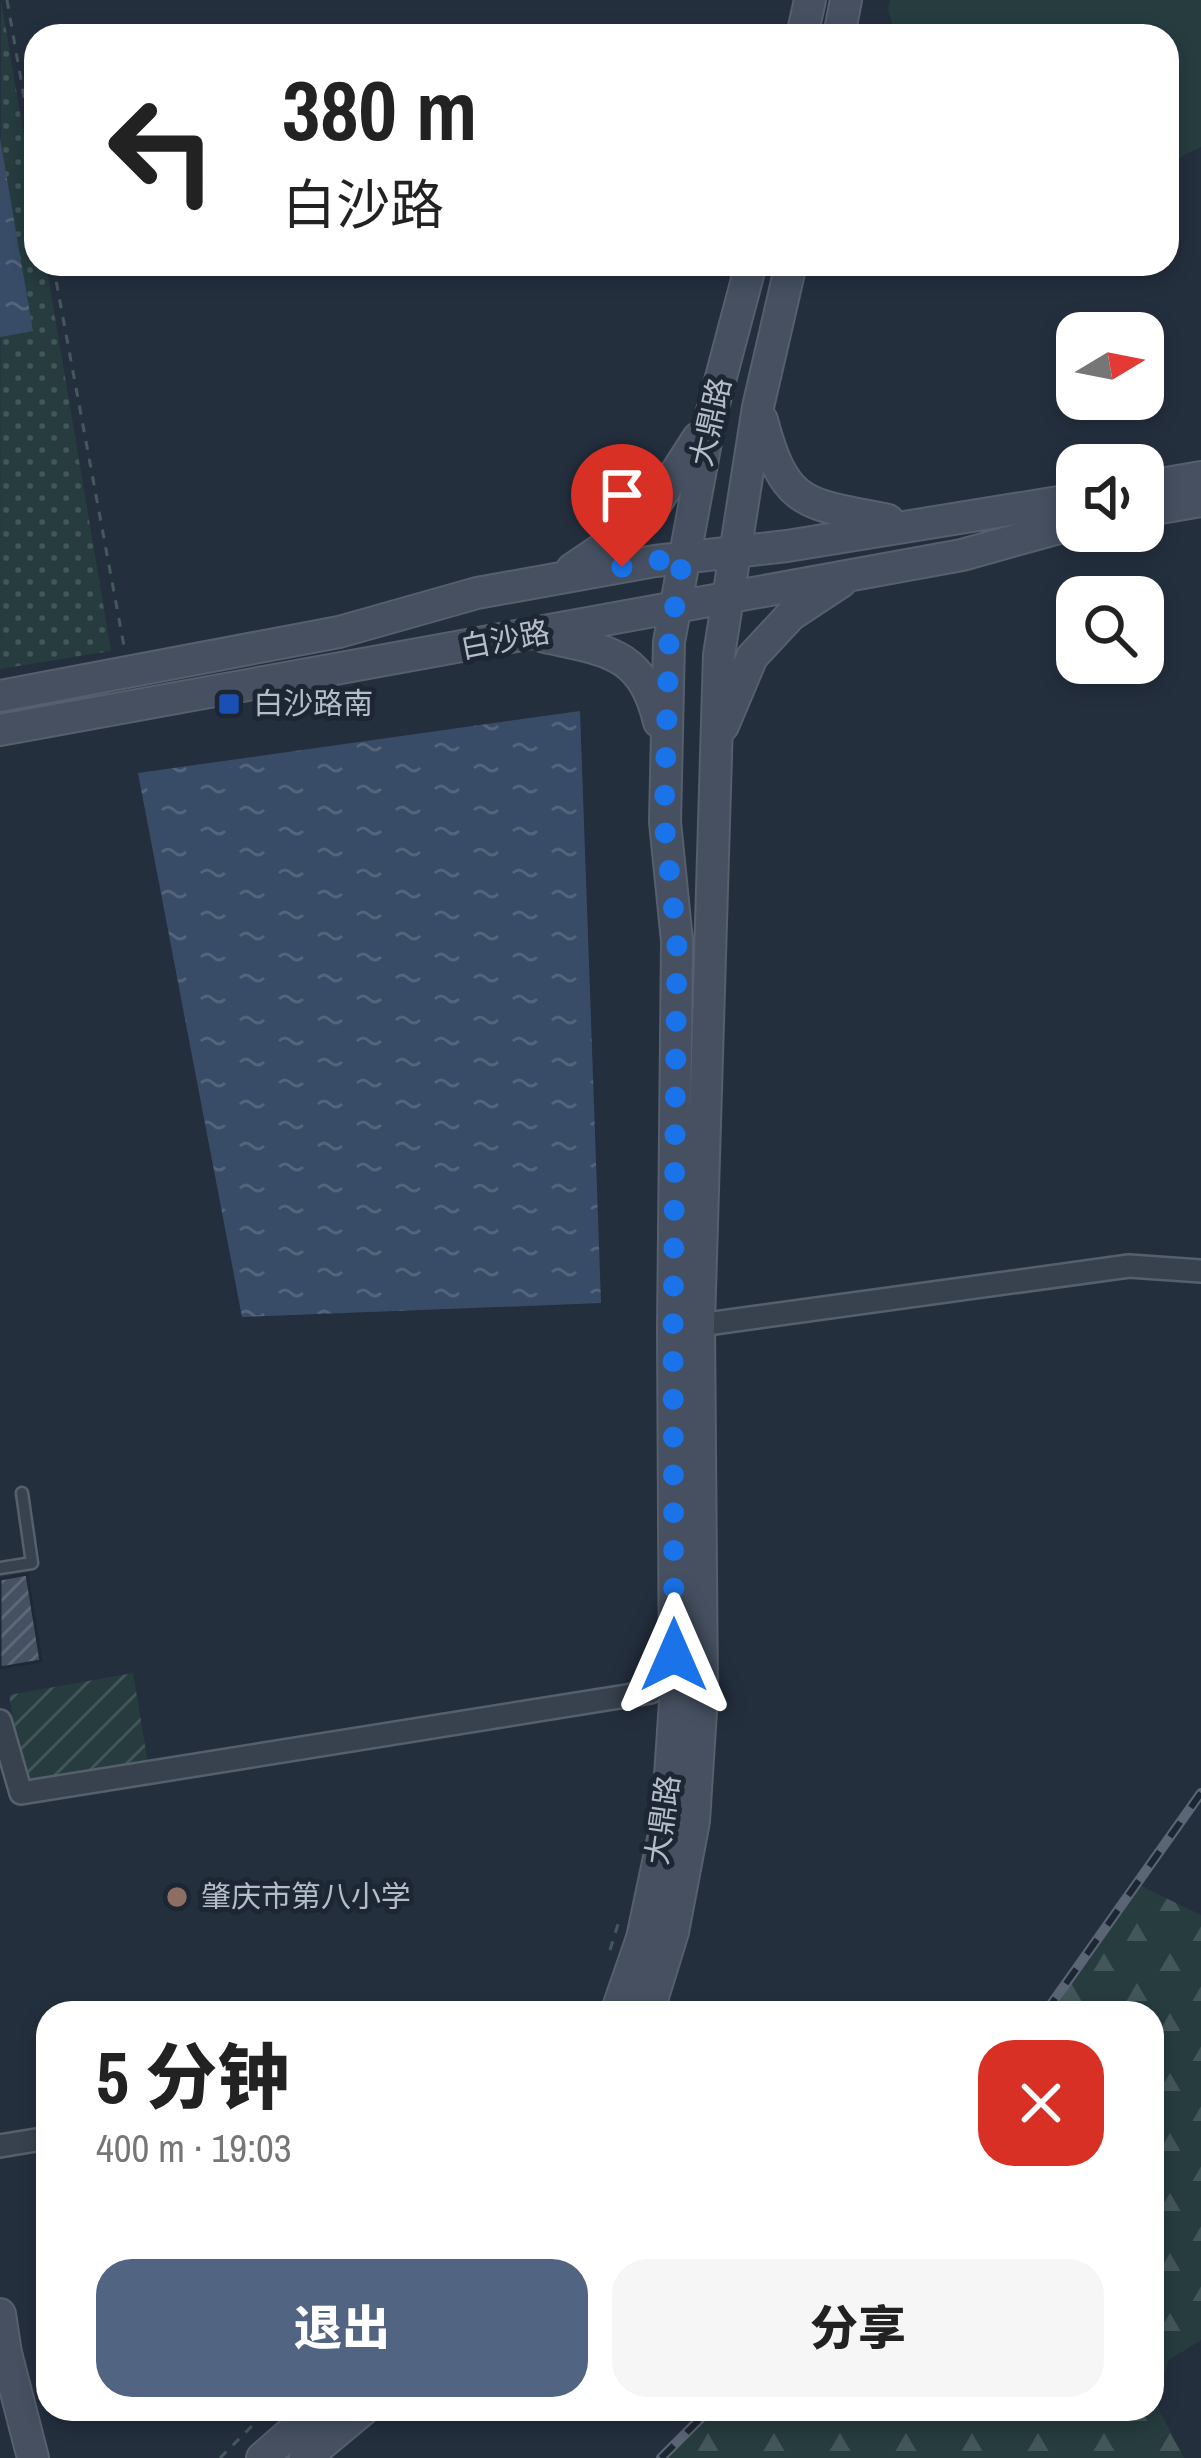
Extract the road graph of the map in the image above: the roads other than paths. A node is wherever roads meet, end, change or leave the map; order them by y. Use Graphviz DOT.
graph roads {
  1 [pos="748,276"];
  2 [pos="788,276"];
  3 [pos="758,406"];
  4 [pos="711,415"];
  5 [pos="1201,477"];
  6 [pos="1164,483"];
  7 [pos="1201,501"];
  8 [pos="1056,502"];
  9 [pos="1164,507"];
  10 [pos="906,524"];
  11 [pos="1056,529"];
  12 [pos="734,551"];
  13 [pos="683,556"];
  14 [pos="857,572"];
  15 [pos="557,579"];
  16 [pos="727,597"];
  17 [pos="674,605"];
  18 [pos="533,635"];
  19 [pos="0,696"];
  20 [pos="0,730"];
  21 [pos="716,743"];
  22 [pos="665,749"];
  23 [pos="1201,1271"];
  24 [pos="686,1327"];
  25 [pos="22,1493"];
  26 [pos="0,1568"];
  27 [pos="651,1692"];
  28 [pos="0,1721"];
  29 [pos="620,2001"];
  30 [pos="652,2001"];
  31 [pos="36,2140"];
  32 [pos="0,2146"];
  33 [pos="0,2314"];
  34 [pos="3,2355"];
  35 [pos="304,2421"];
  36 [pos="353,2421"];
  37 [pos="359,2421"];
  38 [pos="30,2443"];
  39 [pos="47,2458"];
  40 [pos="262,2458"];
  41 [pos="305,2458"];
  42 [pos="330,2458"];
  1 -- 4 [label="main road, 大鼎路"];
  2 -- 3 [label="main road, 大鼎路"];
  3 -- 10 [label="main road"];
  3 -- 12 [label="main road, 大鼎路"];
  4 -- 13 [label="main road, 大鼎路"];
  4 -- 15 [label="main road"];
  5 -- 6 [label="main road"];
  7 -- 9 [label="main road"];
  8 -- 10 [label="main road, 白沙路"];
  10 -- 12 [label="main road, 白沙路"];
  11 -- 14 [label="main road, 白沙路"];
  12 -- 13 [label="main road, 白沙路"];
  12 -- 16 [label="main road, 大鼎路"];
  13 -- 15 [label="main road, 白沙路"];
  13 -- 17 [label="main road, 大鼎路"];
  14 -- 16 [label="main road, 白沙路"];
  14 -- 21 [label="main road"];
  15 -- 19 [label="main road, 白沙路"];
  16 -- 17 [label="main road, 白沙路"];
  16 -- 21 [label="main road, 大鼎路"];
  17 -- 18 [label="main road, 白沙路"];
  17 -- 22 [label="main road, 大鼎路"];
  18 -- 20 [label="main road, 白沙路"];
  18 -- 22 [label="main road"];
  21 -- 24 [label="main road, 大鼎路"];
  22 -- 24 [label="main road, 大鼎路"];
  23 -- 24 [label="street"];
  24 -- 29 [label="main road, 大鼎路"];
  24 -- 30 [label="main road, 大鼎路"];
  25 -- 26 [label="lane"];
  27 -- 28 [label="street"];
  31 -- 32 [label="street"];
  33 -- 34 [label="main road"];
  34 -- 38 [label="main road"];
  35 -- 40 [label="main road"];
  36 -- 41 [label="main road"];
  37 -- 42 [label="main road"];
  38 -- 39 [label="main road"];
}
